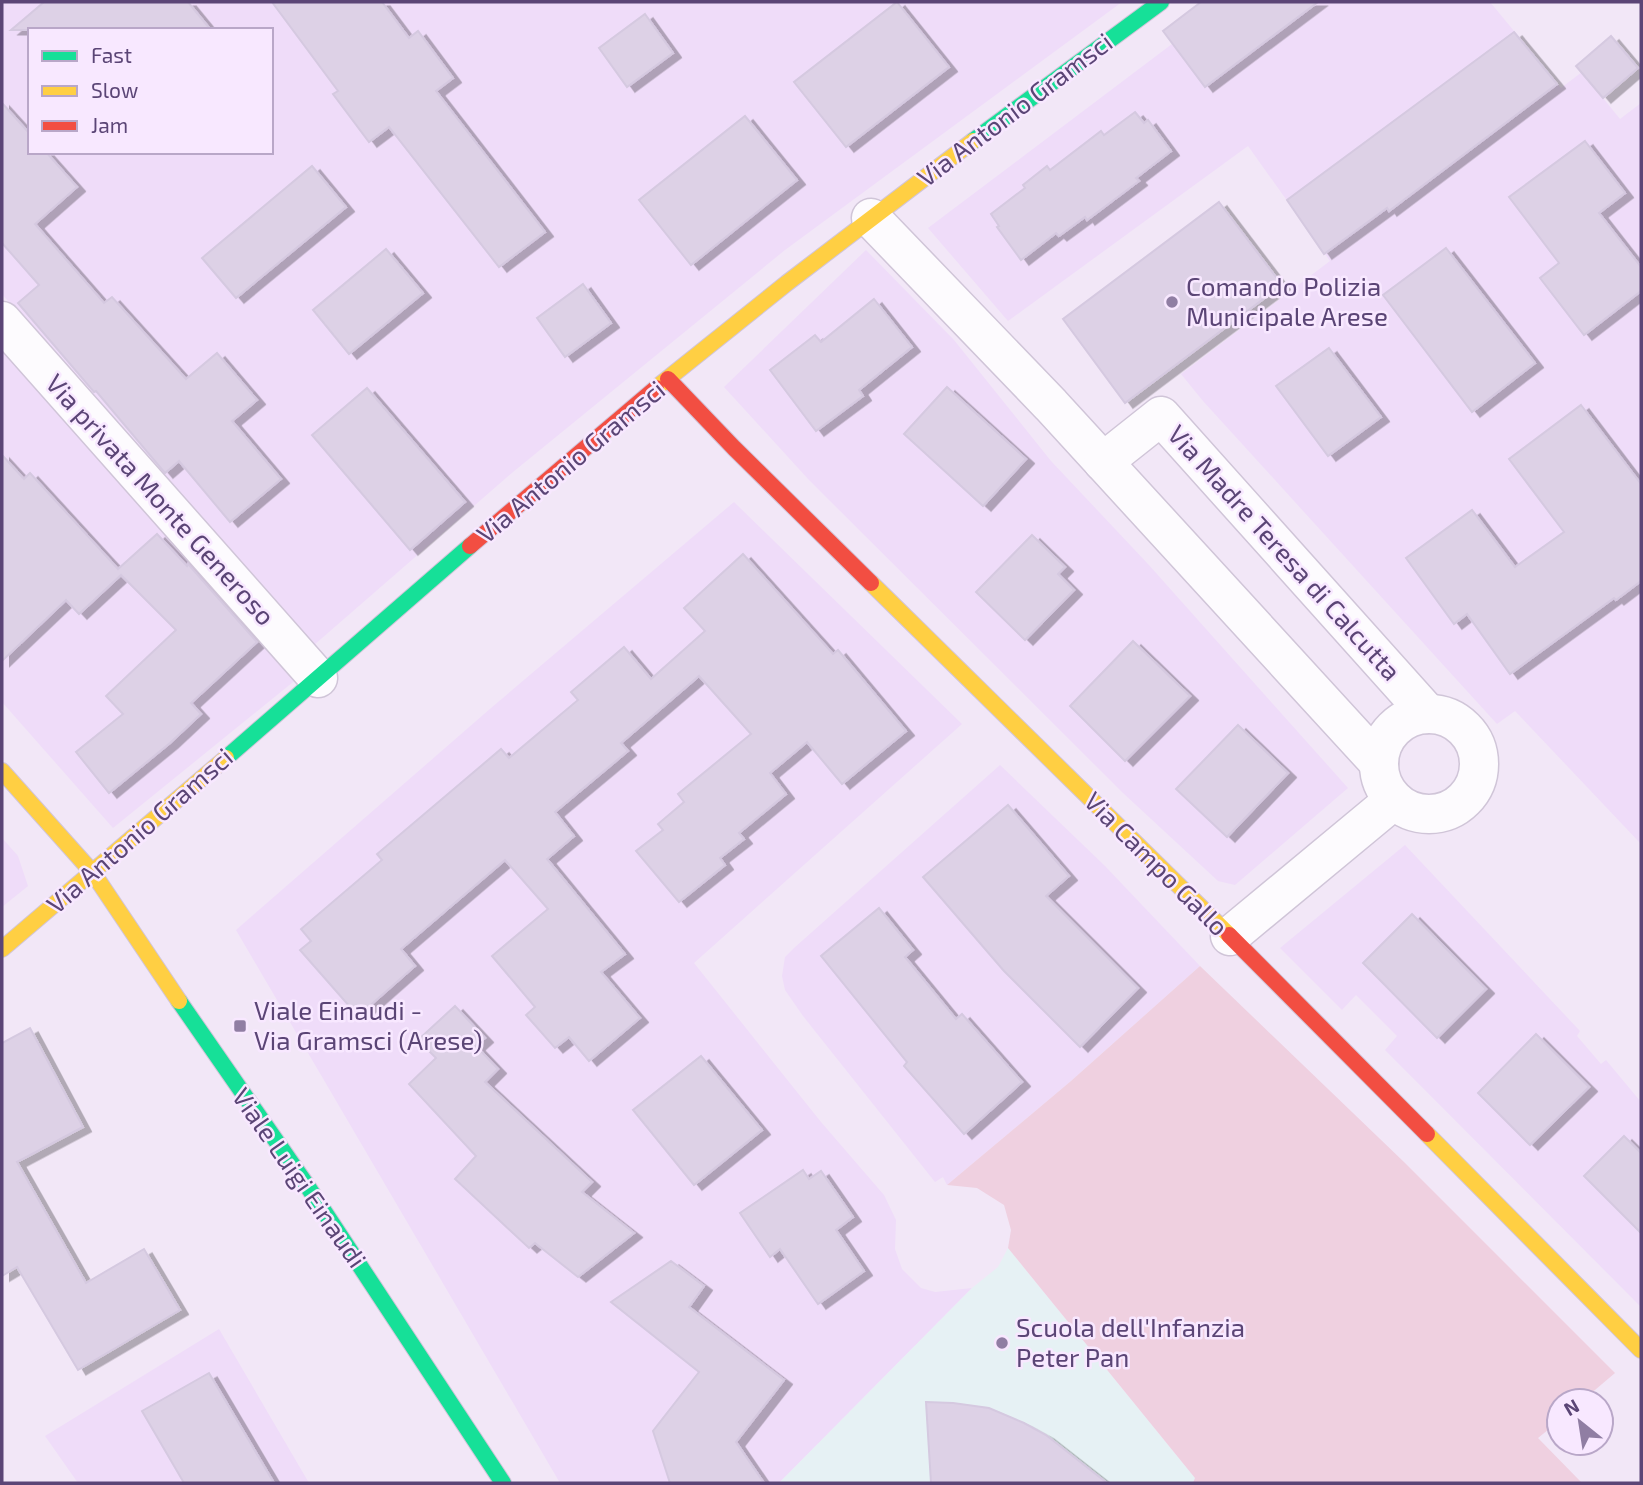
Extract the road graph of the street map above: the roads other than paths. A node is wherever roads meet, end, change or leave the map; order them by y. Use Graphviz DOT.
graph roads {
  1 [pos="1161,2"];
  2 [pos="871,218"];
  3 [pos="2,321"];
  4 [pos="668,379"];
  5 [pos="1103,462"];
  6 [pos="318,678"];
  7 [pos="1428,714"];
  8 [pos="1379,763"];
  9 [pos="2,771"];
  10 [pos="1394,800"];
  11 [pos="93,873"];
  12 [pos="1230,936"];
  13 [pos="2,949"];
  14 [pos="1641,1350"];
  15 [pos="503,1483"];
  1 -- 2 [label="street, Via Antonio Gramsci"];
  2 -- 4 [label="street, Via Antonio Gramsci"];
  2 -- 5 [label="street"];
  3 -- 6 [label="street, Via privata Monte Generoso"];
  4 -- 6 [label="street, Via Antonio Gramsci"];
  4 -- 12 [label="street, Via Campo Gallo"];
  5 -- 7 [label="street, Via Madre Teresa di Calcutta"];
  5 -- 8 [label="street"];
  6 -- 11 [label="street, Via Antonio Gramsci"];
  7 -- 8 [label="street"];
  7 -- 10 [label="street"];
  8 -- 10 [label="street"];
  9 -- 11 [label="street, Viale Luigi Einaudi"];
  10 -- 12 [label="street"];
  11 -- 13 [label="street, Via Antonio Gramsci"];
  11 -- 15 [label="street, Viale Luigi Einaudi"];
  12 -- 14 [label="street, Via Campo Gallo"];
}
